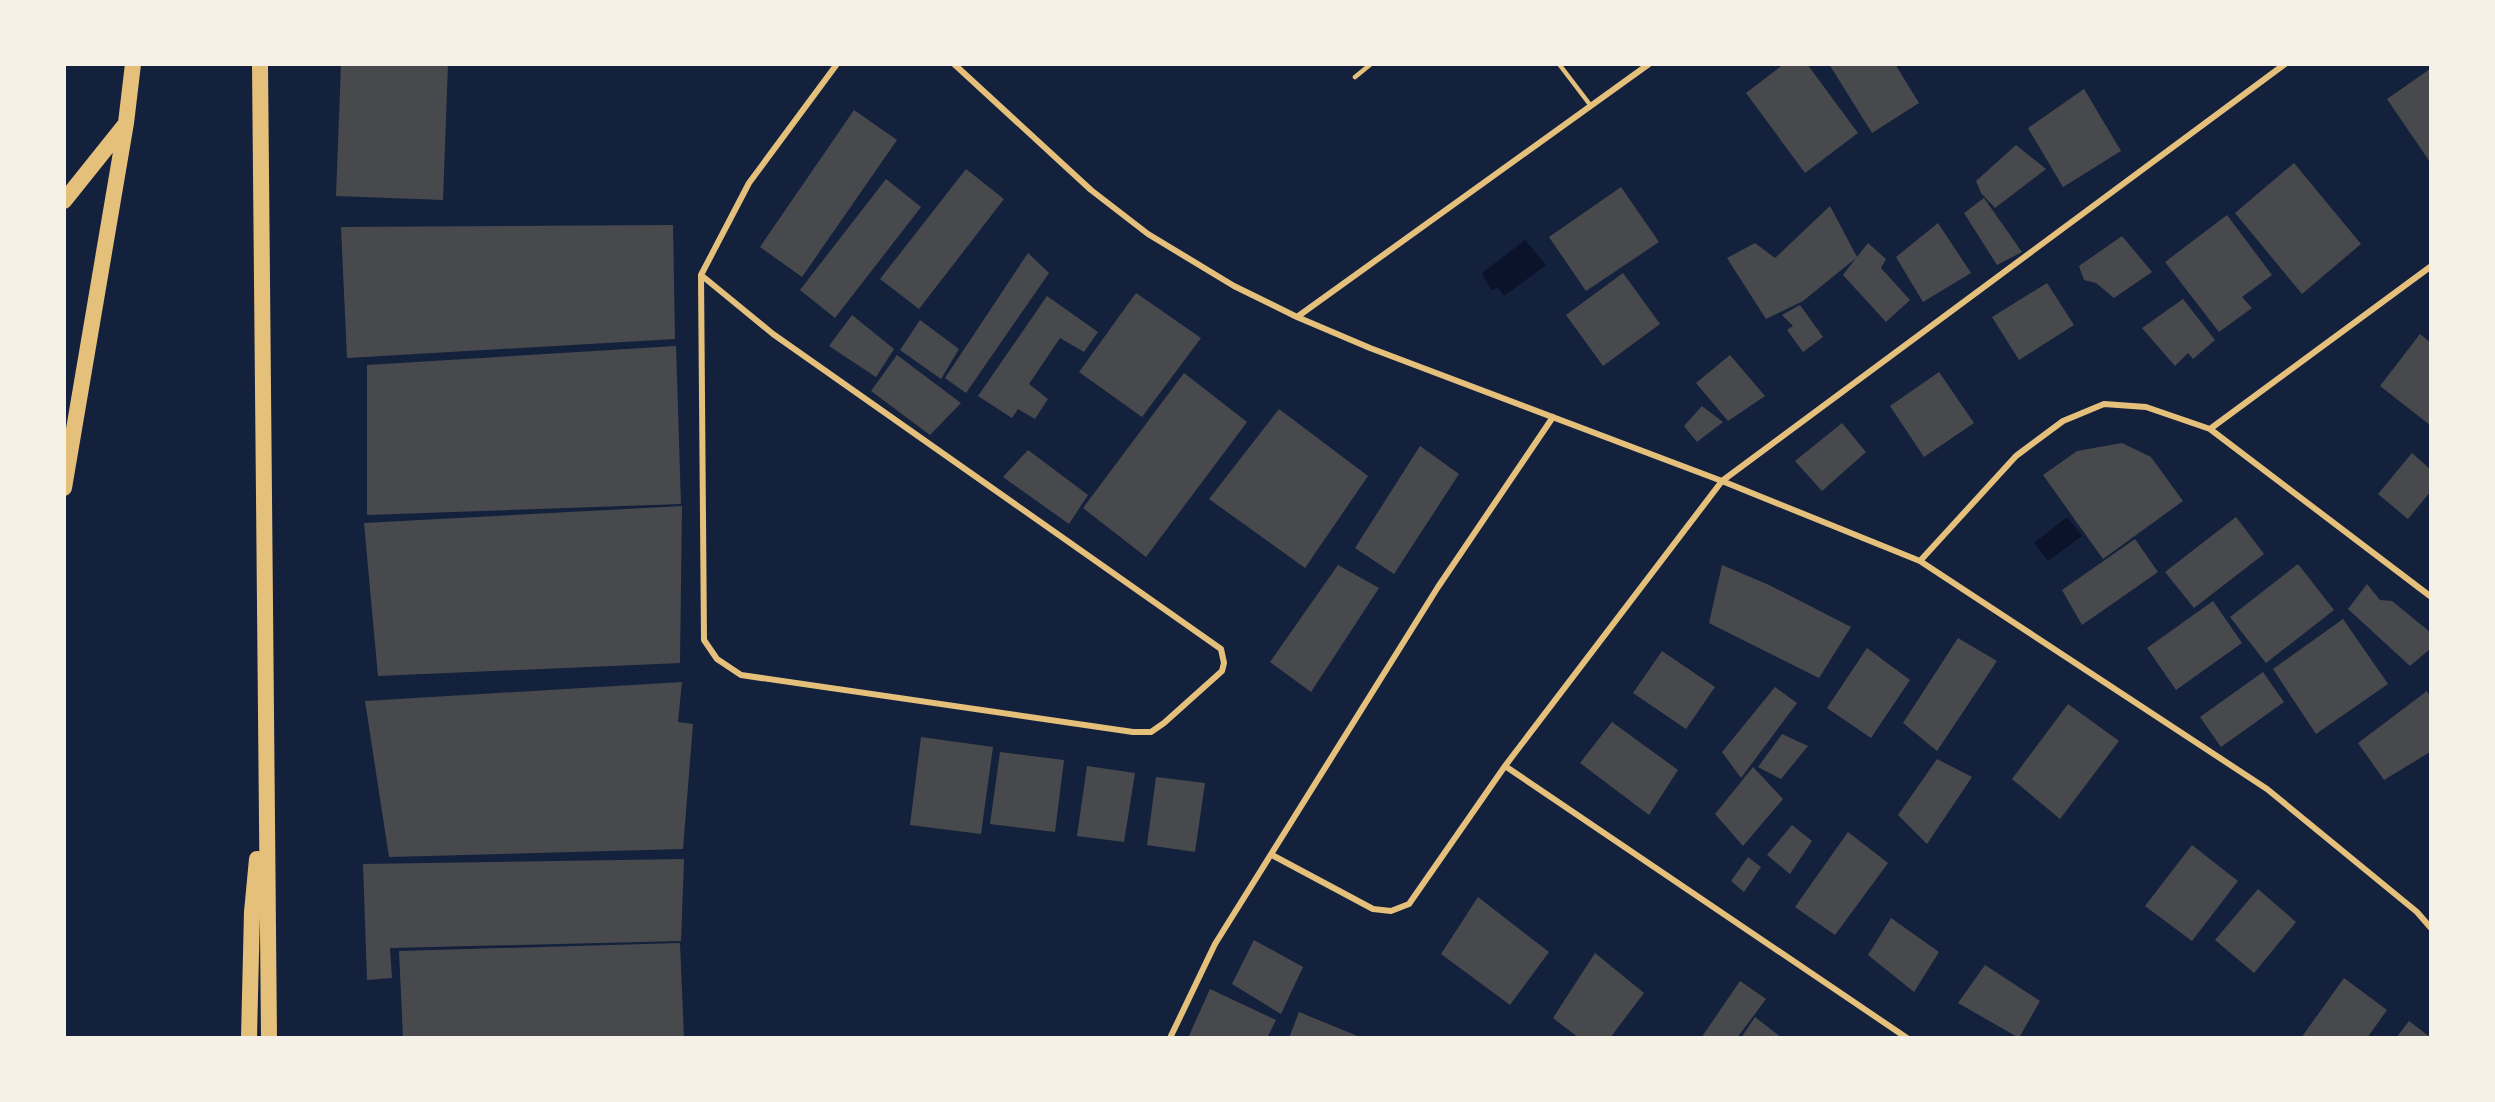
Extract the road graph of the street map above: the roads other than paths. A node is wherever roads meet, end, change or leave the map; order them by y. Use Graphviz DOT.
graph roads {
  1 [pos="133,64"];
  2 [pos="260,64"];
  3 [pos="837,64"];
  4 [pos="954,64"];
  5 [pos="1371,64"];
  6 [pos="1559,64"];
  7 [pos="1648,64"];
  8 [pos="2285,64"];
  9 [pos="1355,77"];
  10 [pos="1591,106"];
  11 [pos="126,123"];
  12 [pos="64,201"];
  13 [pos="2430,267"];
  14 [pos="701,275"];
  15 [pos="1297,317"];
  16 [pos="1553,417"];
  17 [pos="2210,429"];
  18 [pos="1722,481"];
  19 [pos="64,488"];
  20 [pos="1920,561"];
  21 [pos="2430,596"];
  22 [pos="1505,766"];
  23 [pos="265,779"];
  24 [pos="1272,855"];
  25 [pos="2430,927"];
  26 [pos="249,1038"];
  27 [pos="268,1038"];
  28 [pos="1170,1038"];
  29 [pos="1907,1038"];
  1 -- 11 [label="highway"];
  2 -- 23 [label="highway"];
  3 -- 14 [label="street"];
  4 -- 15 [label="street"];
  5 -- 9 [label="lane"];
  6 -- 10 [label="lane"];
  7 -- 10 [label="street"];
  8 -- 18 [label="street"];
  10 -- 15 [label="street"];
  11 -- 12 [label="highway"];
  11 -- 19 [label="highway"];
  13 -- 17 [label="street"];
  14 -- 14 [label="street"];
  15 -- 16 [label="street"];
  16 -- 18 [label="street"];
  16 -- 24 [label="street"];
  17 -- 20 [label="street"];
  17 -- 21 [label="street"];
  18 -- 20 [label="street"];
  18 -- 22 [label="street"];
  20 -- 25 [label="street"];
  22 -- 24 [label="street"];
  22 -- 29 [label="street"];
  23 -- 26 [label="highway"];
  23 -- 27 [label="highway"];
  24 -- 28 [label="street"];
}
